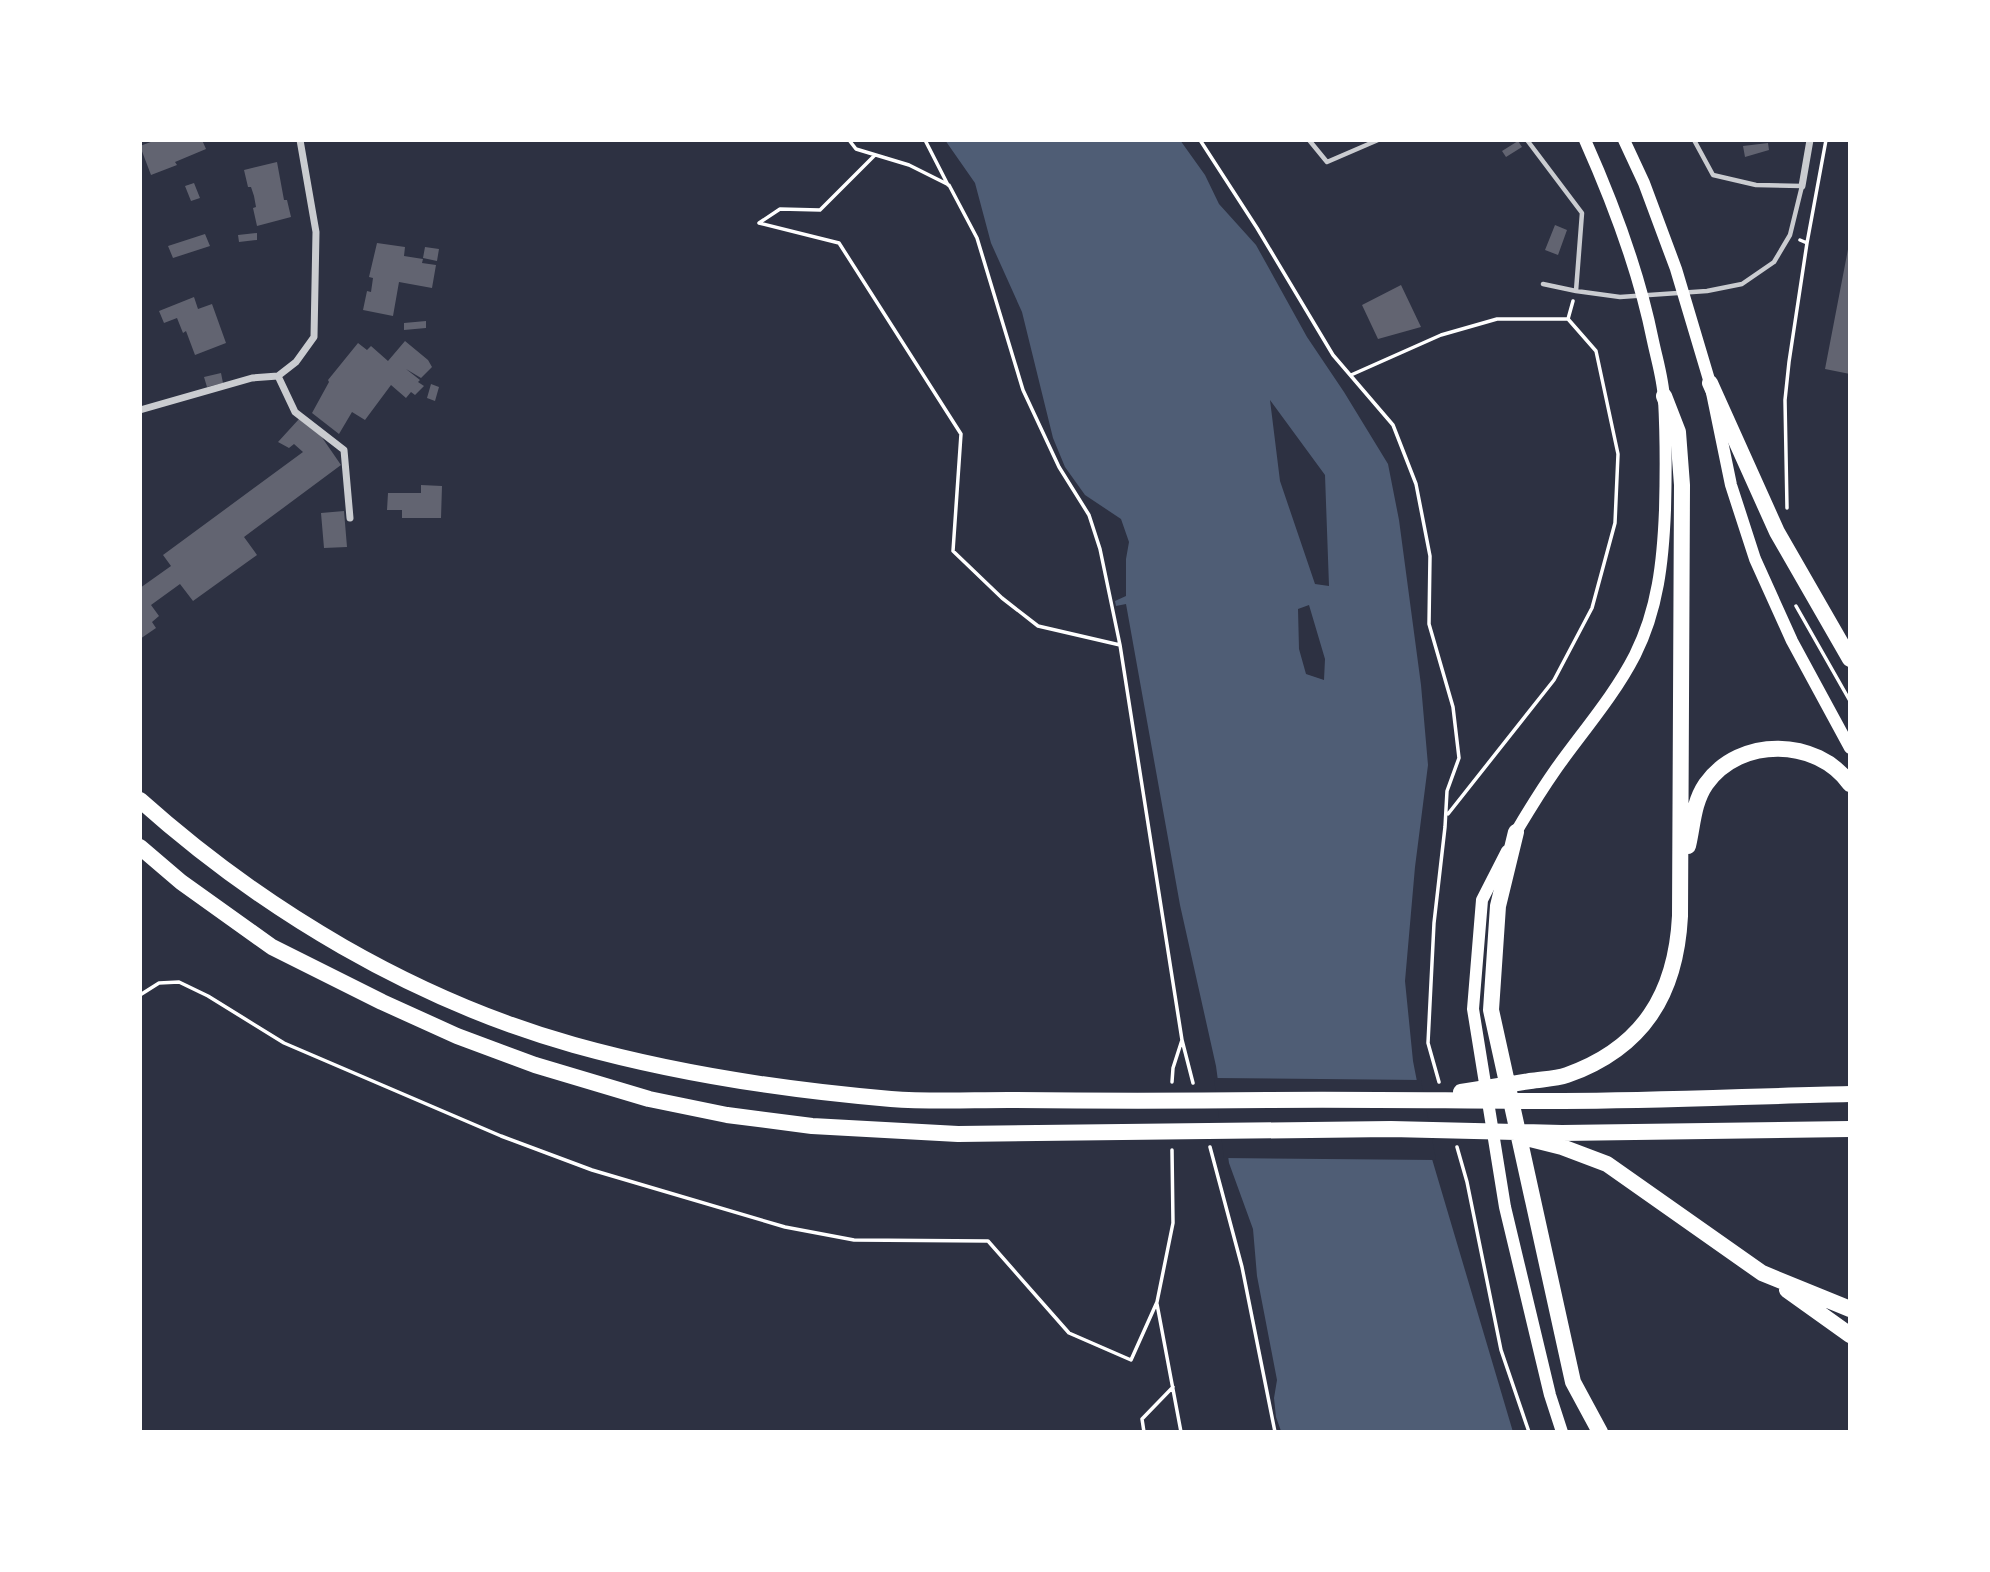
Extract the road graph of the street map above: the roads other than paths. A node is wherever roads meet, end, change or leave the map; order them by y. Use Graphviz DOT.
graph roads {
  1 [pos="300,140"];
  2 [pos="1309,140"];
  3 [pos="1378,140"];
  4 [pos="1527,140"];
  5 [pos="1585,140"];
  6 [pos="1624,140"];
  7 [pos="1695,140"];
  8 [pos="1810,140"];
  9 [pos="1802,186"];
  10 [pos="1543,284"];
  11 [pos="1576,290"];
  12 [pos="278,376"];
  13 [pos="1710,383"];
  14 [pos="1664,396"];
  15 [pos="140,410"];
  16 [pos="350,517"];
  17 [pos="1850,659"];
  18 [pos="1850,748"];
  19 [pos="1850,784"];
  20 [pos="140,800"];
  21 [pos="1516,832"];
  22 [pos="140,847"];
  23 [pos="1680,881"];
  24 [pos="1850,1094"];
  25 [pos="1417,1099"];
  26 [pos="1850,1129"];
  27 [pos="1562,1140"];
  28 [pos="1762,1273"];
  29 [pos="1850,1309"];
  30 [pos="1850,1335"];
  31 [pos="1562,1432"];
  32 [pos="1600,1432"];
  1 -- 12 [label="street"];
  2 -- 3 [label="lane"];
  4 -- 11 [label="lane"];
  5 -- 14 [label="main road"];
  6 -- 13 [label="main road"];
  7 -- 9 [label="lane"];
  8 -- 9 [label="street"];
  9 -- 11 [label="lane"];
  10 -- 11 [label="lane"];
  12 -- 15 [label="street"];
  12 -- 16 [label="street"];
  13 -- 17 [label="highway"];
  13 -- 18 [label="main road"];
  14 -- 21 [label="main road"];
  14 -- 23 [label="highway"];
  19 -- 23 [label="highway"];
  20 -- 25 [label="highway"];
  21 -- 31 [label="main road"];
  21 -- 32 [label="highway"];
  22 -- 27 [label="highway"];
  23 -- 25 [label="highway"];
  24 -- 25 [label="highway"];
  26 -- 27 [label="highway"];
  27 -- 28 [label="highway"];
  28 -- 29 [label="highway"];
  28 -- 30 [label="highway"];
}
